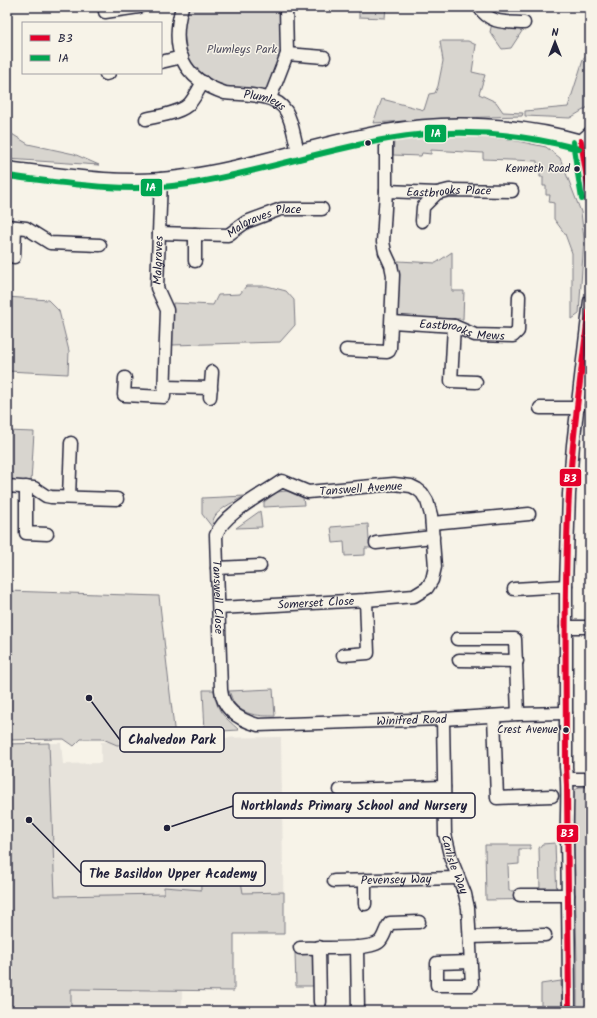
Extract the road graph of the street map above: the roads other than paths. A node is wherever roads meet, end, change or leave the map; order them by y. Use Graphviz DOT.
graph roads {
  1 [pos="139,7"];
  2 [pos="182,7"];
  3 [pos="286,7"];
  4 [pos="479,7"];
  5 [pos="105,12"];
  6 [pos="524,23"];
  7 [pos="287,54"];
  8 [pos="182,57"];
  9 [pos="324,57"];
  10 [pos="162,62"];
  11 [pos="203,82"];
  12 [pos="270,98"];
  13 [pos="146,119"];
  14 [pos="386,131"];
  15 [pos="590,133"];
  16 [pos="580,141"];
  17 [pos="298,151"];
  18 [pos="7,168"];
  19 [pos="161,179"];
  20 [pos="386,191"];
  21 [pos="512,191"];
  22 [pos="438,193"];
  23 [pos="590,198"];
  24 [pos="322,209"];
  25 [pos="422,221"];
  26 [pos="11,227"];
  27 [pos="159,233"];
  28 [pos="195,234"];
  29 [pos="100,245"];
  30 [pos="14,257"];
  31 [pos="195,261"];
  32 [pos="519,296"];
  33 [pos="590,301"];
  34 [pos="392,322"];
  35 [pos="454,326"];
  36 [pos="346,350"];
  37 [pos="212,372"];
  38 [pos="125,378"];
  39 [pos="476,382"];
  40 [pos="165,387"];
  41 [pos="540,408"];
  42 [pos="578,408"];
  43 [pos="71,443"];
  44 [pos="282,481"];
  45 [pos="7,486"];
  46 [pos="26,487"];
  47 [pos="69,497"];
  48 [pos="117,499"];
  49 [pos="529,514"];
  50 [pos="432,523"];
  51 [pos="47,534"];
  52 [pos="433,537"];
  53 [pos="376,542"];
  54 [pos="260,566"];
  55 [pos="217,568"];
  56 [pos="566,586"];
  57 [pos="514,589"];
  58 [pos="414,596"];
  59 [pos="366,600"];
  60 [pos="219,608"];
  61 [pos="566,627"];
  62 [pos="590,628"];
  63 [pos="457,639"];
  64 [pos="343,655"];
  65 [pos="459,660"];
  66 [pos="516,661"];
  67 [pos="566,713"];
  68 [pos="518,714"];
  69 [pos="494,716"];
  70 [pos="443,719"];
  71 [pos="258,725"];
  72 [pos="568,779"];
  73 [pos="590,779"];
  74 [pos="444,788"];
  75 [pos="340,790"];
  76 [pos="552,796"];
  77 [pos="457,878"];
  78 [pos="334,880"];
  79 [pos="365,880"];
  80 [pos="520,895"];
  81 [pos="568,895"];
  82 [pos="365,904"];
  83 [pos="419,922"];
  84 [pos="546,935"];
  85 [pos="470,937"];
  86 [pos="319,947"];
  87 [pos="357,947"];
  88 [pos="300,948"];
  89 [pos="471,962"];
  90 [pos="320,1002"];
  91 [pos="358,1011"];
  92 [pos="569,1011"];
  1 -- 5 [label="street"];
  2 -- 8 [label="street, Plumleys"];
  3 -- 7 [label="street"];
  4 -- 6 [label="street"];
  7 -- 9 [label="street"];
  7 -- 12 [label="street"];
  8 -- 10 [label="street"];
  8 -- 11 [label="street, Plumleys"];
  11 -- 12 [label="street, Plumleys"];
  11 -- 13 [label="street"];
  12 -- 17 [label="street, Plumleys"];
  14 -- 16 [label="street"];
  14 -- 17 [label="street"];
  14 -- 20 [label="street"];
  15 -- 16 [label="street"];
  16 -- 23 [label="street"];
  17 -- 19 [label="street"];
  18 -- 19 [label="street"];
  19 -- 27 [label="street, Malgraves"];
  20 -- 22 [label="street, Eastbrooks Place"];
  20 -- 34 [label="street"];
  21 -- 22 [label="street, Eastbrooks Place"];
  22 -- 25 [label="street"];
  24 -- 28 [label="street, Malgraves Place"];
  26 -- 29 [label="street"];
  26 -- 30 [label="street"];
  27 -- 28 [label="street, Malgraves Place"];
  27 -- 40 [label="street, Malgraves"];
  28 -- 31 [label="street"];
  32 -- 35 [label="street, Eastbrooks Mews"];
  33 -- 42 [label="street"];
  34 -- 35 [label="street, Eastbrooks Mews"];
  34 -- 36 [label="street"];
  35 -- 39 [label="street"];
  37 -- 40 [label="street"];
  38 -- 40 [label="street"];
  41 -- 42 [label="street"];
  42 -- 56 [label="street"];
  43 -- 47 [label="street"];
  44 -- 50 [label="street, Tanswell Avenue"];
  44 -- 55 [label="street, Tanswell Close"];
  45 -- 46 [label="street"];
  46 -- 47 [label="street"];
  46 -- 51 [label="street"];
  47 -- 48 [label="street"];
  49 -- 50 [label="street"];
  50 -- 52 [label="street, Tanswell Avenue"];
  52 -- 53 [label="street"];
  52 -- 58 [label="street, Tanswell Avenue"];
  54 -- 55 [label="street"];
  55 -- 60 [label="street, Tanswell Close"];
  56 -- 57 [label="street"];
  56 -- 61 [label="street"];
  58 -- 59 [label="street, Somerset Close"];
  59 -- 60 [label="street, Somerset Close"];
  59 -- 64 [label="street"];
  60 -- 71 [label="street, Tanswell Close"];
  61 -- 62 [label="street"];
  61 -- 67 [label="street"];
  63 -- 66 [label="street"];
  65 -- 66 [label="street"];
  66 -- 68 [label="street"];
  67 -- 68 [label="street, Winifred Road"];
  67 -- 72 [label="street"];
  68 -- 69 [label="street, Winifred Road"];
  69 -- 70 [label="street, Winifred Road"];
  69 -- 76 [label="street"];
  70 -- 71 [label="street, Winifred Road"];
  70 -- 74 [label="street, Carlisle Way"];
  72 -- 73 [label="street"];
  72 -- 81 [label="street"];
  74 -- 75 [label="street"];
  74 -- 77 [label="street, Carlisle Way"];
  77 -- 79 [label="street, Pevensey Way"];
  77 -- 85 [label="street, Carlisle Way"];
  78 -- 79 [label="street, Pevensey Way"];
  79 -- 82 [label="street"];
  80 -- 81 [label="street"];
  81 -- 92 [label="street"];
  83 -- 87 [label="street"];
  84 -- 85 [label="street"];
  85 -- 89 [label="street, Carlisle Way"];
  86 -- 87 [label="street"];
  86 -- 88 [label="street"];
  86 -- 90 [label="street"];
  87 -- 91 [label="street"];
}
